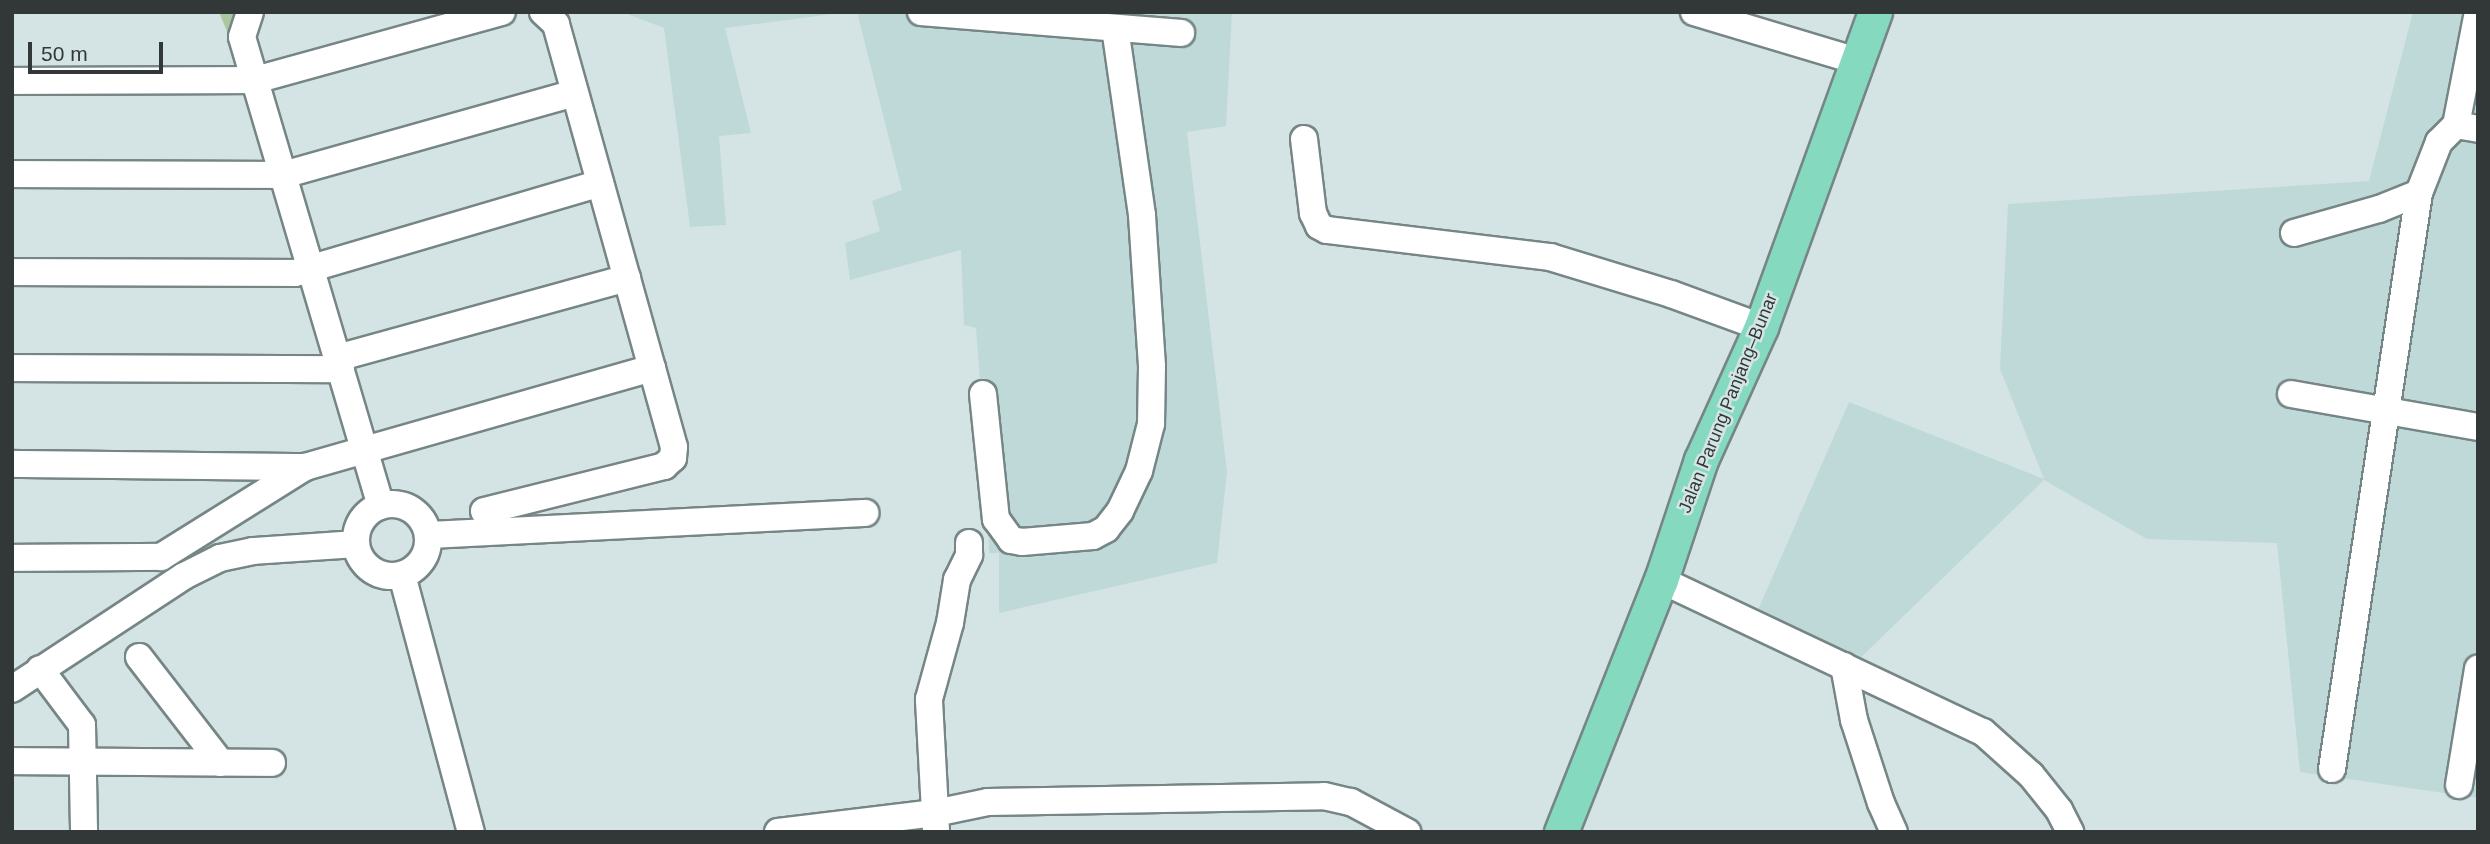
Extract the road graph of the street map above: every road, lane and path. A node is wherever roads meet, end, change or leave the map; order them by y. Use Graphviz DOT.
graph roads {
  1 [pos="250,12"];
  2 [pos="502,12"];
  3 [pos="543,12"];
  4 [pos="921,12"];
  5 [pos="1694,12"];
  6 [pos="1875,12"];
  7 [pos="2478,12"];
  8 [pos="1059,18"];
  9 [pos="1115,28"];
  10 [pos="1181,33"];
  11 [pos="1857,61"];
  12 [pos="255,80"];
  13 [pos="12,81"];
  14 [pos="575,93"];
  15 [pos="2467,127"];
  16 [pos="1304,139"];
  17 [pos="12,174"];
  18 [pos="283,175"];
  19 [pos="600,183"];
  20 [pos="2419,192"];
  21 [pos="2294,233"];
  22 [pos="311,268"];
  23 [pos="12,272"];
  24 [pos="627,278"];
  25 [pos="1760,327"];
  26 [pos="339,363"];
  27 [pos="12,368"];
  28 [pos="652,368"];
  29 [pos="983,394"];
  30 [pos="2291,394"];
  31 [pos="2386,411"];
  32 [pos="2478,427"];
  33 [pos="365,450"];
  34 [pos="12,464"];
  35 [pos="305,467"];
  36 [pos="381,506"];
  37 [pos="484,511"];
  38 [pos="865,513"];
  39 [pos="428,535"];
  40 [pos="969,543"];
  41 [pos="355,544"];
  42 [pos="12,558"];
  43 [pos="402,575"];
  44 [pos="1661,580"];
  45 [pos="139,657"];
  46 [pos="1844,666"];
  47 [pos="40,669"];
  48 [pos="2478,669"];
  49 [pos="12,689"];
  50 [pos="12,761"];
  51 [pos="84,762"];
  52 [pos="221,763"];
  53 [pos="272,763"];
  54 [pos="2332,769"];
  55 [pos="2459,785"];
  56 [pos="935,823"];
  57 [pos="84,832"];
  58 [pos="471,832"];
  59 [pos="778,832"];
  60 [pos="1406,832"];
  61 [pos="1561,832"];
  62 [pos="1894,832"];
  63 [pos="2070,832"];
  1 -- 12 [label="street"];
  2 -- 12 [label="street"];
  3 -- 14 [label="street"];
  4 -- 8 [label="street"];
  5 -- 11 [label="street"];
  6 -- 11 [label="main road, Jalan Parung Panjang–Bunar"];
  7 -- 15 [label="street"];
  8 -- 9 [label="street"];
  9 -- 10 [label="street"];
  9 -- 29 [label="street"];
  11 -- 25 [label="main road, Jalan Parung Panjang–Bunar"];
  12 -- 13 [label="street"];
  12 -- 18 [label="street"];
  14 -- 18 [label="street"];
  14 -- 19 [label="street"];
  15 -- 20 [label="street"];
  16 -- 25 [label="street"];
  17 -- 18 [label="street"];
  18 -- 22 [label="street"];
  19 -- 22 [label="street"];
  19 -- 24 [label="street"];
  20 -- 21 [label="street"];
  20 -- 31 [label="street"];
  22 -- 23 [label="street"];
  22 -- 26 [label="street"];
  24 -- 26 [label="street"];
  24 -- 28 [label="street"];
  25 -- 44 [label="main road, Jalan Parung Panjang–Bunar"];
  26 -- 27 [label="street"];
  26 -- 33 [label="street"];
  28 -- 33 [label="street"];
  28 -- 37 [label="street"];
  30 -- 31 [label="street"];
  31 -- 32 [label="street"];
  31 -- 54 [label="street"];
  33 -- 35 [label="street"];
  33 -- 36 [label="street"];
  34 -- 35 [label="street"];
  35 -- 42 [label="street"];
  36 -- 39 [label="street"];
  36 -- 41 [label="street"];
  38 -- 39 [label="street"];
  39 -- 43 [label="street"];
  40 -- 56 [label="street"];
  41 -- 43 [label="street"];
  41 -- 47 [label="street"];
  43 -- 58 [label="street"];
  44 -- 46 [label="street"];
  44 -- 61 [label="main road, Jalan Parung Panjang–Bunar"];
  45 -- 52 [label="street"];
  46 -- 62 [label="street"];
  46 -- 63 [label="street"];
  47 -- 49 [label="street"];
  47 -- 51 [label="street"];
  48 -- 55 [label="street"];
  50 -- 51 [label="street"];
  51 -- 52 [label="street"];
  51 -- 57 [label="street"];
  52 -- 53 [label="street"];
  56 -- 59 [label="street"];
  56 -- 60 [label="street"];
}
